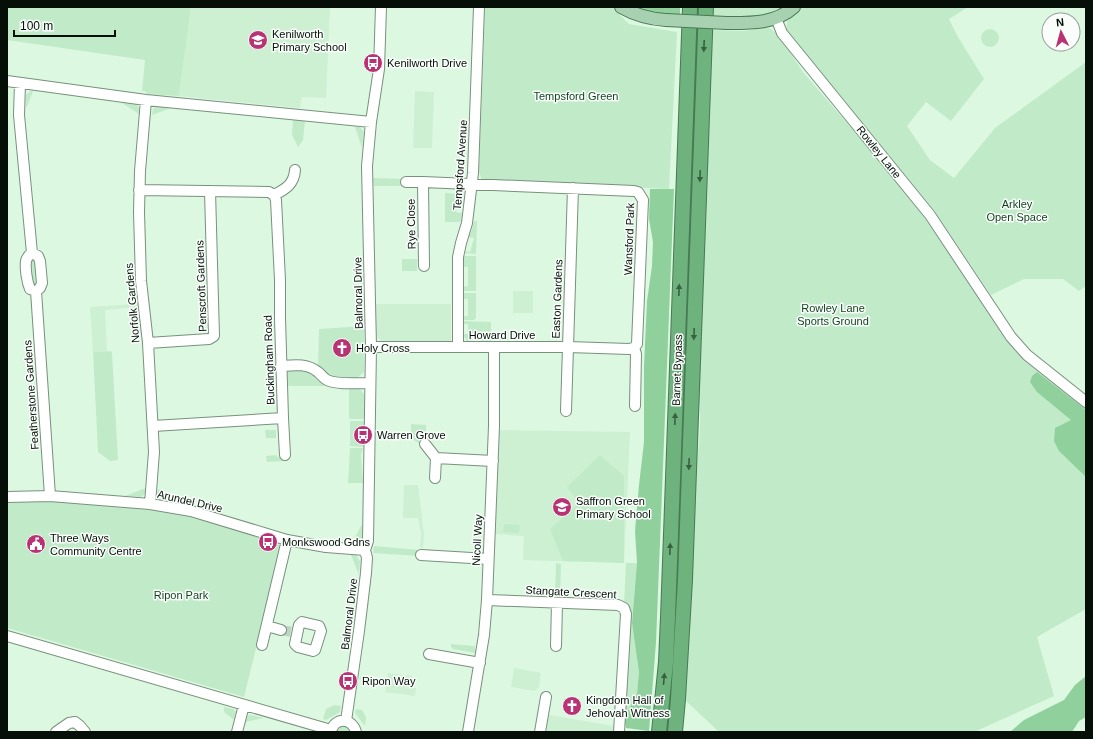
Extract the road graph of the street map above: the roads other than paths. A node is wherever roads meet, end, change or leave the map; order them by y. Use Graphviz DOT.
graph roads {
  1 [pos="381,7"];
  2 [pos="479,7"];
  3 [pos="621,7"];
  4 [pos="690,7"];
  5 [pos="706,7"];
  6 [pos="794,7"];
  7 [pos="776,18"];
  8 [pos="7,81"];
  9 [pos="20,83"];
  10 [pos="146,100"];
  11 [pos="371,122"];
  12 [pos="295,170"];
  13 [pos="406,182"];
  14 [pos="422,182"];
  15 [pos="471,185"];
  16 [pos="573,188"];
  17 [pos="139,190"];
  18 [pos="210,191"];
  19 [pos="274,195"];
  20 [pos="424,266"];
  21 [pos="148,343"];
  22 [pos="458,346"];
  23 [pos="371,347"];
  24 [pos="494,347"];
  25 [pos="568,347"];
  26 [pos="634,348"];
  27 [pos="281,366"];
  28 [pos="370,383"];
  29 [pos="1086,402"];
  30 [pos="635,406"];
  31 [pos="566,411"];
  32 [pos="283,418"];
  33 [pos="153,426"];
  34 [pos="425,444"];
  35 [pos="285,455"];
  36 [pos="436,458"];
  37 [pos="493,461"];
  38 [pos="436,478"];
  39 [pos="50,496"];
  40 [pos="7,497"];
  41 [pos="150,504"];
  42 [pos="287,540"];
  43 [pos="365,550"];
  44 [pos="421,555"];
  45 [pos="488,559"];
  46 [pos="487,600"];
  47 [pos="557,603"];
  48 [pos="267,626"];
  49 [pos="281,630"];
  50 [pos="7,636"];
  51 [pos="262,645"];
  52 [pos="556,646"];
  53 [pos="429,654"];
  54 [pos="480,663"];
  55 [pos="546,697"];
  56 [pos="244,705"];
  57 [pos="346,721"];
  58 [pos="331,731"];
  59 [pos="56,732"];
  60 [pos="85,732"];
  61 [pos="237,732"];
  62 [pos="356,732"];
  63 [pos="468,732"];
  64 [pos="540,732"];
  65 [pos="619,732"];
  66 [pos="659,732"];
  67 [pos="675,732"];
  1 -- 11 [label="street, Balmoral Drive"];
  2 -- 15 [label="street, Tempsford Avenue"];
  3 -- 7 [label="main road, bridge"];
  66 -- 4 [label="highway, Barnet Bypass, one-way"];
  5 -- 67 [label="highway, Barnet Bypass, one-way"];
  6 -- 7 [label="main road"];
  7 -- 29 [label="street, Rowley Lane"];
  8 -- 9 [label="street"];
  9 -- 10 [label="street"];
  9 -- 39 [label="street, Featherstone Gardens"];
  10 -- 11 [label="street"];
  10 -- 17 [label="street, Norfolk Gardens"];
  11 -- 23 [label="street, Balmoral Drive"];
  12 -- 19 [label="street"];
  13 -- 14 [label="street"];
  14 -- 15 [label="street"];
  14 -- 20 [label="street, Rye Close"];
  15 -- 16 [label="street, Wansford Park"];
  15 -- 22 [label="street, Tempsford Avenue"];
  16 -- 25 [label="street, Easton Gardens"];
  16 -- 26 [label="street, Wansford Park"];
  17 -- 18 [label="street"];
  17 -- 21 [label="street, Norfolk Gardens"];
  18 -- 19 [label="street"];
  18 -- 21 [label="street, Penscroft Gardens"];
  19 -- 27 [label="street, Buckingham Road"];
  21 -- 33 [label="street, Norfolk Gardens"];
  22 -- 23 [label="street, Howard Drive"];
  22 -- 24 [label="street, Howard Drive"];
  23 -- 28 [label="street, Balmoral Drive"];
  24 -- 25 [label="street, Howard Drive"];
  24 -- 37 [label="street, Nicoll Way"];
  25 -- 26 [label="street, Howard Drive"];
  25 -- 31 [label="street, Easton Gardens"];
  26 -- 30 [label="street, Wansford Park"];
  27 -- 28 [label="street"];
  27 -- 32 [label="street, Buckingham Road"];
  28 -- 43 [label="street, Balmoral Drive"];
  32 -- 33 [label="street, Buckingham Road"];
  32 -- 35 [label="street"];
  33 -- 41 [label="street, Norfolk Gardens"];
  34 -- 36 [label="street"];
  36 -- 37 [label="street"];
  36 -- 38 [label="street"];
  37 -- 45 [label="street, Nicoll Way"];
  39 -- 40 [label="street, Arundel Drive"];
  39 -- 41 [label="street, Arundel Drive"];
  41 -- 42 [label="street, Arundel Drive"];
  42 -- 43 [label="street, Arundel Drive"];
  42 -- 48 [label="street"];
  43 -- 57 [label="street, Balmoral Drive"];
  44 -- 45 [label="street"];
  45 -- 46 [label="street, Nicoll Way"];
  46 -- 47 [label="street, Stangate Crescent"];
  46 -- 54 [label="street, Nicoll Way"];
  47 -- 52 [label="street"];
  47 -- 65 [label="street, Stangate Crescent"];
  48 -- 49 [label="street"];
  48 -- 51 [label="street"];
  50 -- 56 [label="street"];
  53 -- 54 [label="street"];
  54 -- 63 [label="street, Nicoll Way"];
  55 -- 64 [label="street"];
  56 -- 58 [label="street"];
  56 -- 61 [label="street"];
  57 -- 58 [label="street"];
  57 -- 62 [label="street"];
  59 -- 60 [label="street"];
}
